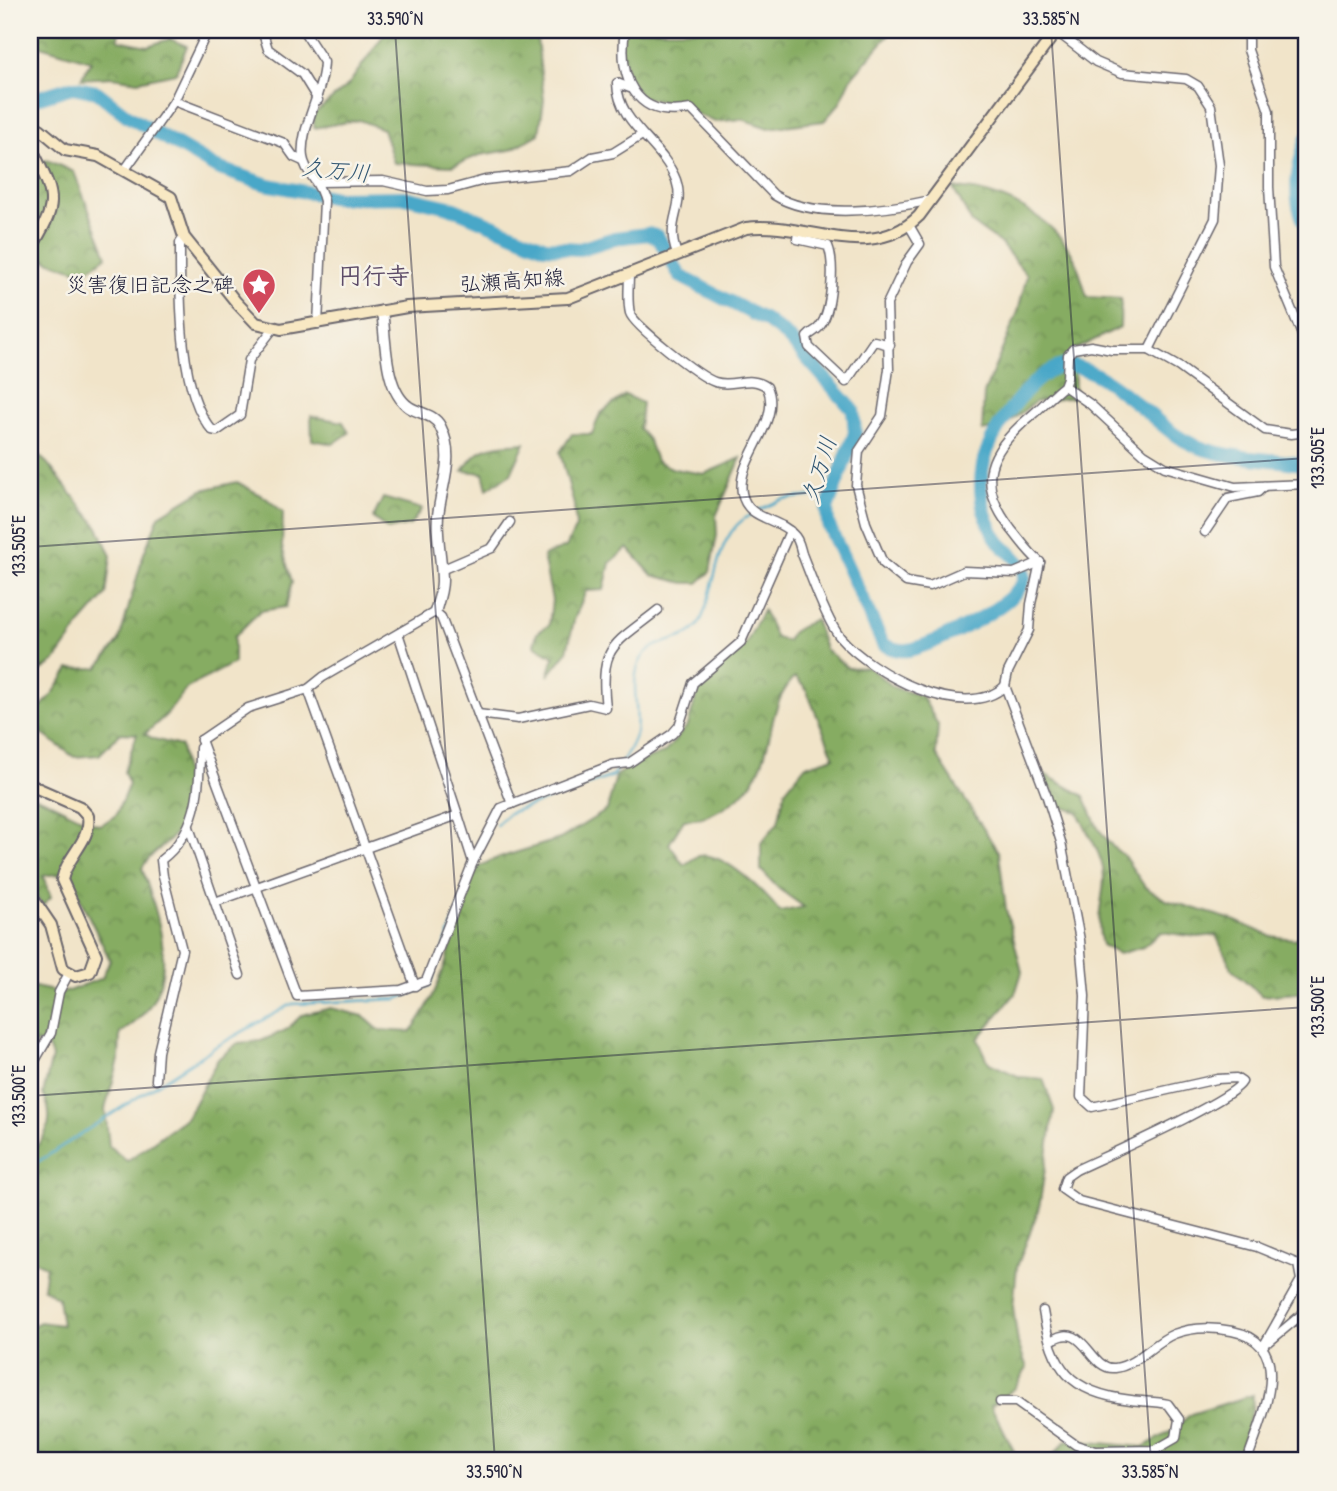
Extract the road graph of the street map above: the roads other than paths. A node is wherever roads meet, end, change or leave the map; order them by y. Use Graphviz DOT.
graph roads {
  1 [pos="208,30"];
  2 [pos="262,30"];
  3 [pos="303,30"];
  4 [pos="625,30"];
  5 [pos="1057,30"];
  6 [pos="1248,30"];
  7 [pos="630,88"];
  8 [pos="318,100"];
  9 [pos="174,101"];
  10 [pos="30,129"];
  11 [pos="642,135"];
  12 [pos="30,145"];
  13 [pos="303,161"];
  14 [pos="124,171"];
  15 [pos="320,186"];
  16 [pos="931,200"];
  17 [pos="909,225"];
  18 [pos="798,232"];
  19 [pos="184,237"];
  20 [pos="30,250"];
  21 [pos="676,255"];
  22 [pos="629,274"];
  23 [pos="382,311"];
  24 [pos="318,324"];
  25 [pos="273,329"];
  26 [pos="890,345"];
  27 [pos="1149,350"];
  28 [pos="1307,360"];
  29 [pos="1066,382"];
  30 [pos="1307,432"];
  31 [pos="1307,484"];
  32 [pos="1264,486"];
  33 [pos="510,522"];
  34 [pos="790,531"];
  35 [pos="1205,532"];
  36 [pos="1037,564"];
  37 [pos="441,570"];
  38 [pos="658,610"];
  39 [pos="435,612"];
  40 [pos="399,636"];
  41 [pos="1006,686"];
  42 [pos="308,689"];
  43 [pos="478,714"];
  44 [pos="201,740"];
  45 [pos="30,785"];
  46 [pos="512,804"];
  47 [pos="458,815"];
  48 [pos="189,827"];
  49 [pos="367,849"];
  50 [pos="473,862"];
  51 [pos="255,888"];
  52 [pos="30,894"];
  53 [pos="215,902"];
  54 [pos="69,973"];
  55 [pos="240,975"];
  56 [pos="415,986"];
  57 [pos="30,1069"];
  58 [pos="156,1080"];
  59 [pos="1307,1310"];
  60 [pos="1043,1311"];
  61 [pos="1051,1340"];
  62 [pos="1263,1347"];
  63 [pos="1000,1402"];
  64 [pos="1247,1461"];
  1 -- 9 [label="street"];
  2 -- 8 [label="street"];
  3 -- 8 [label="street"];
  4 -- 7 [label="street"];
  5 -- 16 [label="main road, 弘瀬高知線"];
  5 -- 27 [label="street"];
  6 -- 28 [label="street"];
  7 -- 11 [label="street"];
  7 -- 16 [label="street"];
  8 -- 13 [label="street"];
  9 -- 13 [label="street"];
  9 -- 14 [label="street"];
  10 -- 14 [label="main road"];
  11 -- 15 [label="street"];
  11 -- 21 [label="street"];
  12 -- 20 [label="main road"];
  13 -- 15 [label="street"];
  14 -- 19 [label="main road"];
  15 -- 24 [label="street"];
  16 -- 17 [label="main road, 弘瀬高知線"];
  17 -- 18 [label="main road, 弘瀬高知線"];
  17 -- 26 [label="street"];
  18 -- 21 [label="main road, 弘瀬高知線"];
  18 -- 26 [label="street"];
  19 -- 25 [label="main road"];
  19 -- 25 [label="street"];
  21 -- 22 [label="main road, 弘瀬高知線"];
  22 -- 23 [label="main road, 弘瀬高知線"];
  22 -- 34 [label="street"];
  23 -- 24 [label="main road, 弘瀬高知線"];
  23 -- 37 [label="street"];
  24 -- 25 [label="main road, 弘瀬高知線"];
  26 -- 36 [label="street"];
  27 -- 29 [label="street"];
  27 -- 30 [label="street"];
  29 -- 32 [label="street"];
  29 -- 36 [label="street"];
  31 -- 32 [label="street"];
  32 -- 35 [label="street"];
  33 -- 37 [label="street"];
  34 -- 41 [label="street"];
  34 -- 46 [label="street"];
  36 -- 41 [label="street"];
  37 -- 39 [label="street"];
  38 -- 43 [label="street"];
  39 -- 40 [label="street"];
  39 -- 43 [label="street"];
  40 -- 42 [label="street"];
  40 -- 47 [label="street"];
  41 -- 62 [label="street"];
  42 -- 44 [label="street"];
  42 -- 49 [label="street"];
  43 -- 46 [label="street"];
  44 -- 48 [label="street"];
  44 -- 51 [label="street"];
  45 -- 54 [label="main road"];
  46 -- 50 [label="street"];
  47 -- 49 [label="street"];
  47 -- 50 [label="street"];
  48 -- 53 [label="street"];
  48 -- 58 [label="street"];
  49 -- 51 [label="street"];
  49 -- 56 [label="street"];
  50 -- 56 [label="street"];
  51 -- 53 [label="street"];
  51 -- 56 [label="street"];
  52 -- 54 [label="main road"];
  53 -- 55 [label="street"];
  54 -- 57 [label="street"];
  59 -- 62 [label="street"];
  60 -- 61 [label="street"];
  61 -- 62 [label="street"];
  61 -- 63 [label="street"];
  62 -- 64 [label="street"];
}
